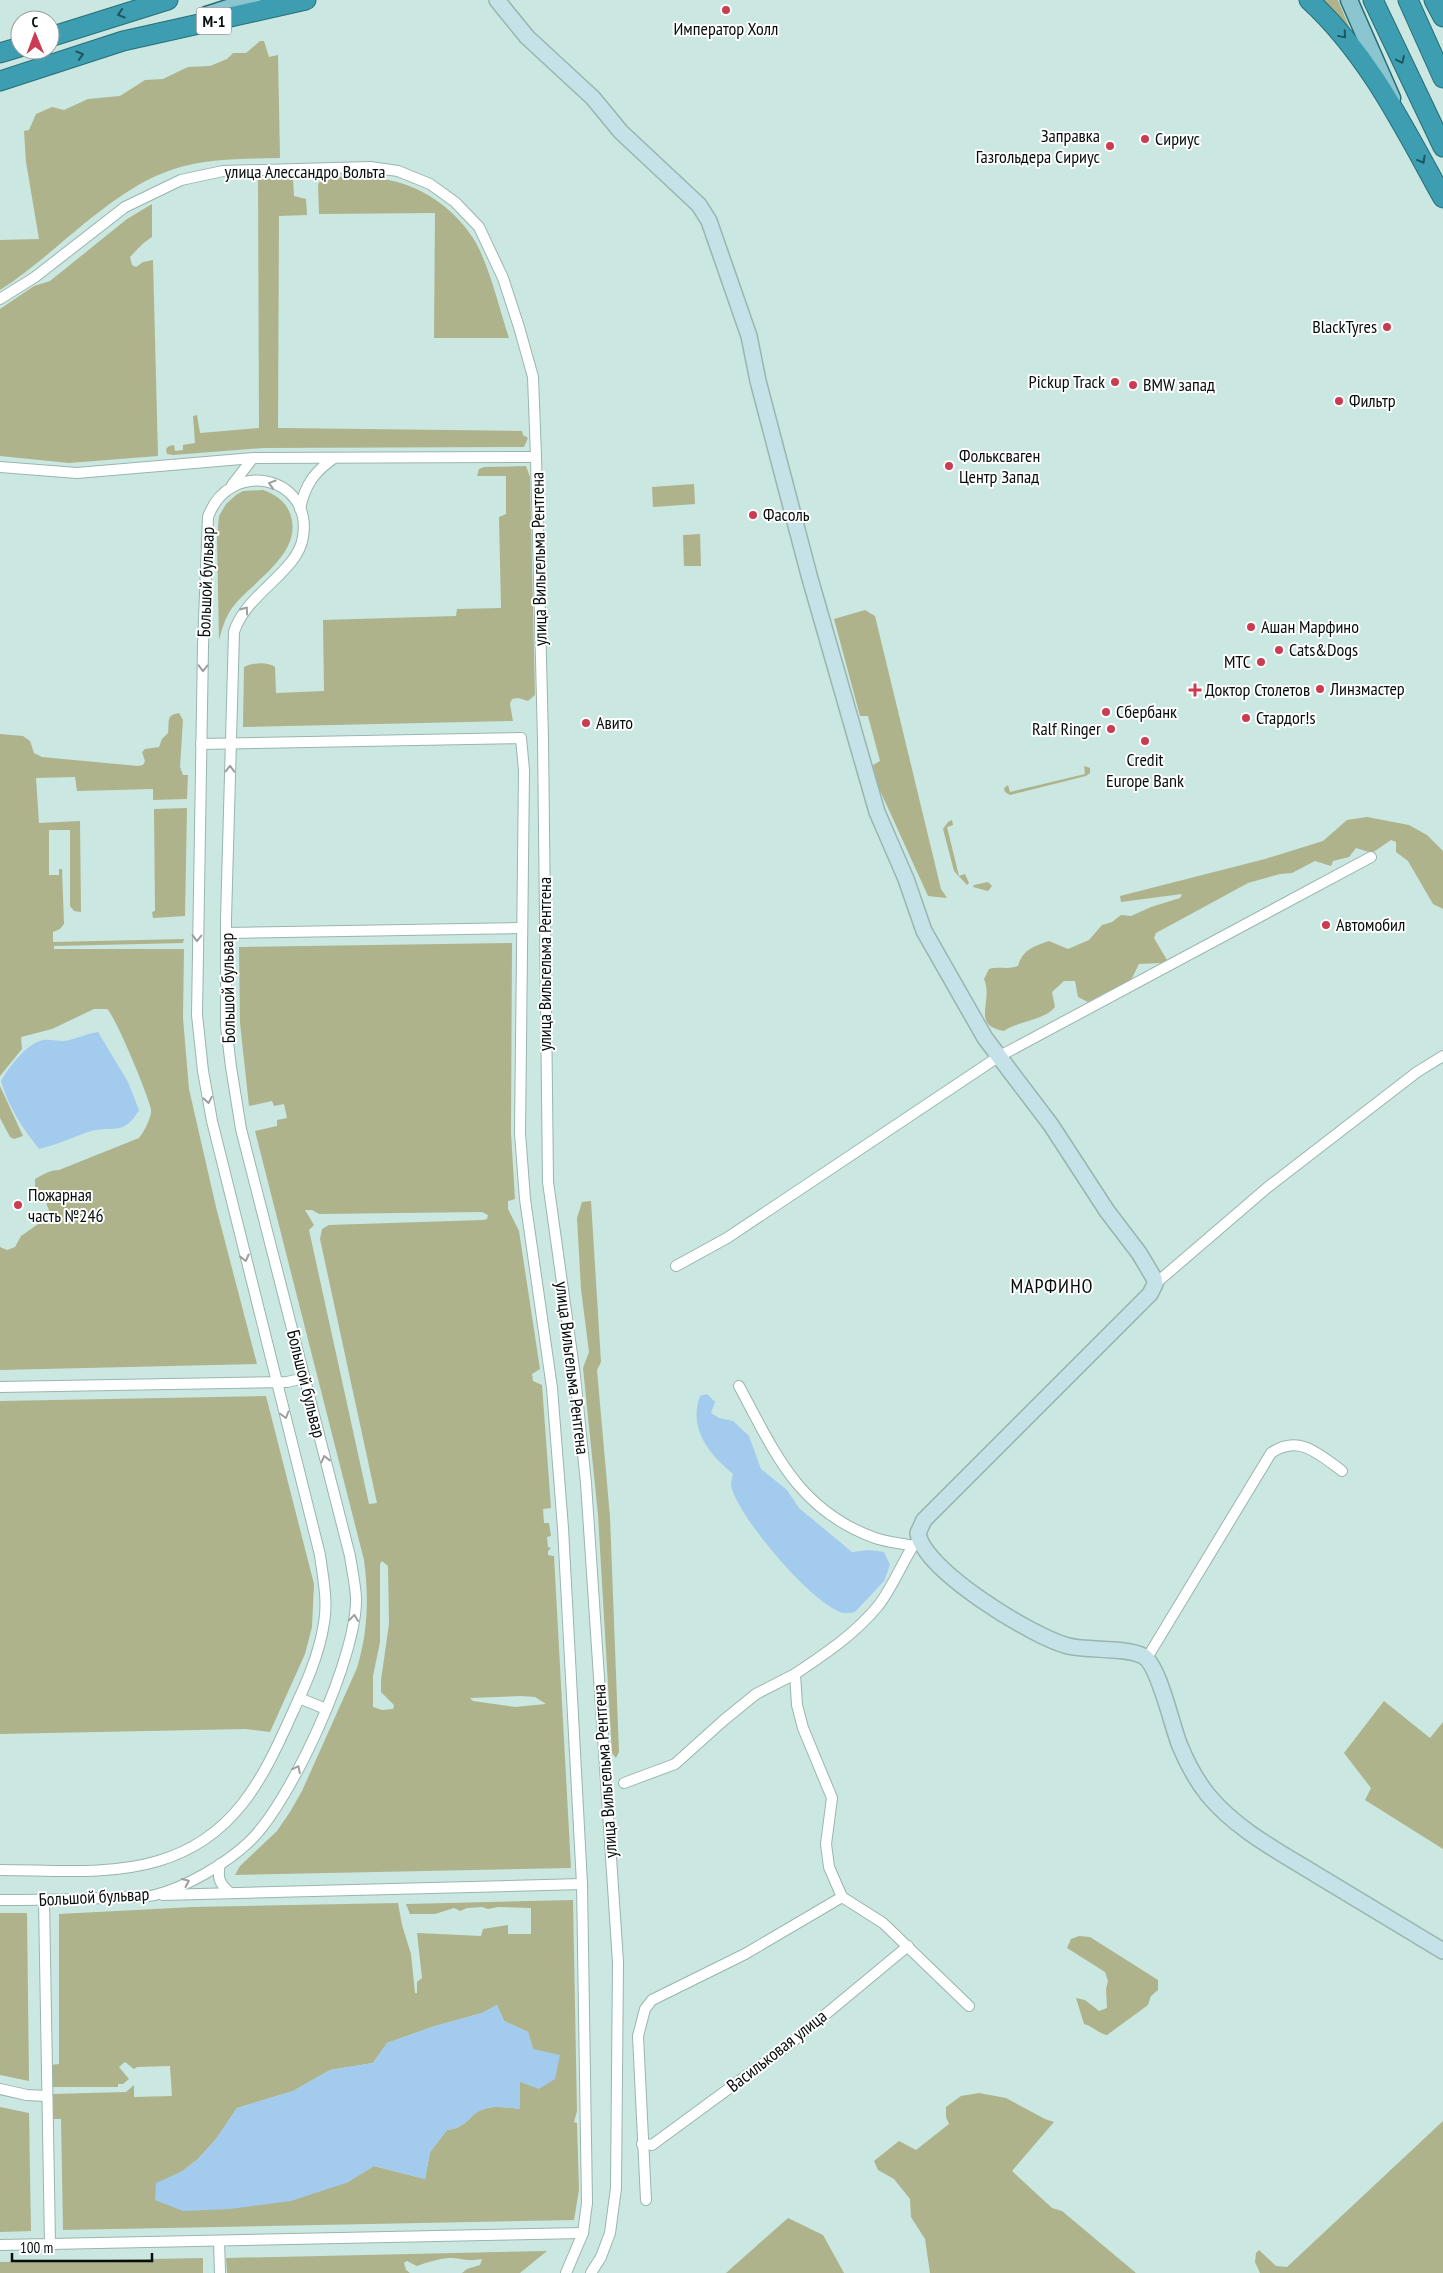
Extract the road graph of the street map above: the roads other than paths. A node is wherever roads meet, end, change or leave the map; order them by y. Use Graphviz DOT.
graph roads {
  1 [pos="168,0"];
  2 [pos="252,0"];
  3 [pos="306,0"];
  4 [pos="497,0"];
  5 [pos="1309,0"];
  6 [pos="1349,0"];
  7 [pos="1373,0"];
  8 [pos="1408,0"];
  9 [pos="1434,0"];
  10 [pos="1438,0"];
  11 [pos="1443,16"];
  12 [pos="60,34"];
  13 [pos="122,41"];
  14 [pos="1443,78"];
  15 [pos="0,81"];
  16 [pos="1401,122"];
  17 [pos="1443,147"];
  18 [pos="1443,198"];
  19 [pos="0,299"];
  20 [pos="536,457"];
  21 [pos="253,458"];
  22 [pos="335,458"];
  23 [pos="0,467"];
  24 [pos="228,489"];
  25 [pos="300,509"];
  26 [pos="201,744"];
  27 [pos="230,744"];
  28 [pos="1372,857"];
  29 [pos="522,928"];
  30 [pos="226,933"];
  31 [pos="1443,1056"];
  32 [pos="998,1057"];
  33 [pos="676,1266"];
  34 [pos="1154,1284"];
  35 [pos="305,1378"];
  36 [pos="276,1382"];
  37 [pos="739,1386"];
  38 [pos="0,1387"];
  39 [pos="1342,1470"];
  40 [pos="916,1543"];
  41 [pos="1147,1658"];
  42 [pos="795,1674"];
  43 [pos="299,1698"];
  44 [pos="326,1709"];
  45 [pos="624,1783"];
  46 [pos="220,1864"];
  47 [pos="0,1870"];
  48 [pos="582,1884"];
  49 [pos="229,1892"];
  50 [pos="155,1895"];
  51 [pos="842,1897"];
  52 [pos="0,1900"];
  53 [pos="44,1900"];
  54 [pos="908,1946"];
  55 [pos="1443,1951"];
  56 [pos="969,2006"];
  57 [pos="0,2089"];
  58 [pos="46,2096"];
  59 [pos="642,2144"];
  60 [pos="646,2200"];
  61 [pos="583,2233"];
  62 [pos="219,2241"];
  63 [pos="50,2244"];
  64 [pos="0,2245"];
  65 [pos="220,2273"];
  66 [pos="566,2273"];
  67 [pos="591,2273"];
  1 -- 12 [label="highway, one-way"];
  2 -- 13 [label="main road, М-1"];
  3 -- 13 [label="highway, М-1"];
  4 -- 32 [label="street"];
  5 -- 16 [label="highway, one-way"];
  6 -- 16 [label="main road"];
  7 -- 17 [label="highway, one-way"];
  8 -- 14 [label="highway"];
  9 -- 11 [label="highway"];
  10 -- 11 [label="main road"];
  15 -- 13 [label="highway, М-1, one-way"];
  16 -- 18 [label="highway, one-way"];
  19 -- 20 [label="street, улица Алессандро Вольта"];
  20 -- 22 [label="street"];
  20 -- 67 [label="street, улица Вильгельма Рентгена"];
  21 -- 22 [label="street"];
  21 -- 23 [label="street"];
  21 -- 24 [label="street, Большой бульвар"];
  22 -- 25 [label="street"];
  25 -- 24 [label="street, one-way"];
  24 -- 26 [label="street, Большой бульвар, one-way"];
  27 -- 25 [label="street, Большой бульвар, one-way"];
  26 -- 27 [label="street"];
  26 -- 36 [label="street, Большой бульвар, one-way"];
  27 -- 29 [label="street, улица Вильгельма Рентгена"];
  30 -- 27 [label="street, Большой бульвар, one-way"];
  28 -- 32 [label="street"];
  29 -- 30 [label="street"];
  29 -- 48 [label="street, улица Вильгельма Рентгена"];
  30 -- 35 [label="street, Большой бульвар"];
  31 -- 34 [label="street"];
  32 -- 33 [label="street"];
  32 -- 34 [label="street"];
  34 -- 40 [label="street"];
  35 -- 36 [label="street"];
  44 -- 35 [label="street, Большой бульвар, one-way"];
  36 -- 38 [label="street"];
  36 -- 43 [label="street, Большой бульвар, one-way"];
  37 -- 40 [label="street"];
  39 -- 41 [label="street"];
  40 -- 41 [label="street"];
  40 -- 42 [label="street"];
  41 -- 55 [label="street"];
  42 -- 45 [label="street"];
  42 -- 51 [label="street"];
  43 -- 44 [label="street"];
  43 -- 47 [label="street, Большой бульвар"];
  46 -- 44 [label="street, Большой бульвар, one-way"];
  46 -- 49 [label="street"];
  50 -- 46 [label="street, Большой бульвар, one-way"];
  48 -- 49 [label="street"];
  48 -- 61 [label="street, улица Вильгельма Рентгена"];
  49 -- 50 [label="street"];
  50 -- 53 [label="street, Большой бульвар"];
  51 -- 54 [label="street"];
  51 -- 59 [label="street"];
  52 -- 53 [label="street, Большой бульвар"];
  53 -- 58 [label="street"];
  54 -- 56 [label="street"];
  54 -- 59 [label="street, Васильковая улица"];
  57 -- 58 [label="street"];
  58 -- 63 [label="street"];
  59 -- 60 [label="street"];
  61 -- 62 [label="street"];
  61 -- 66 [label="street, улица Вильгельма Рентгена"];
  62 -- 63 [label="street"];
  62 -- 65 [label="street"];
  63 -- 64 [label="street"];
}
